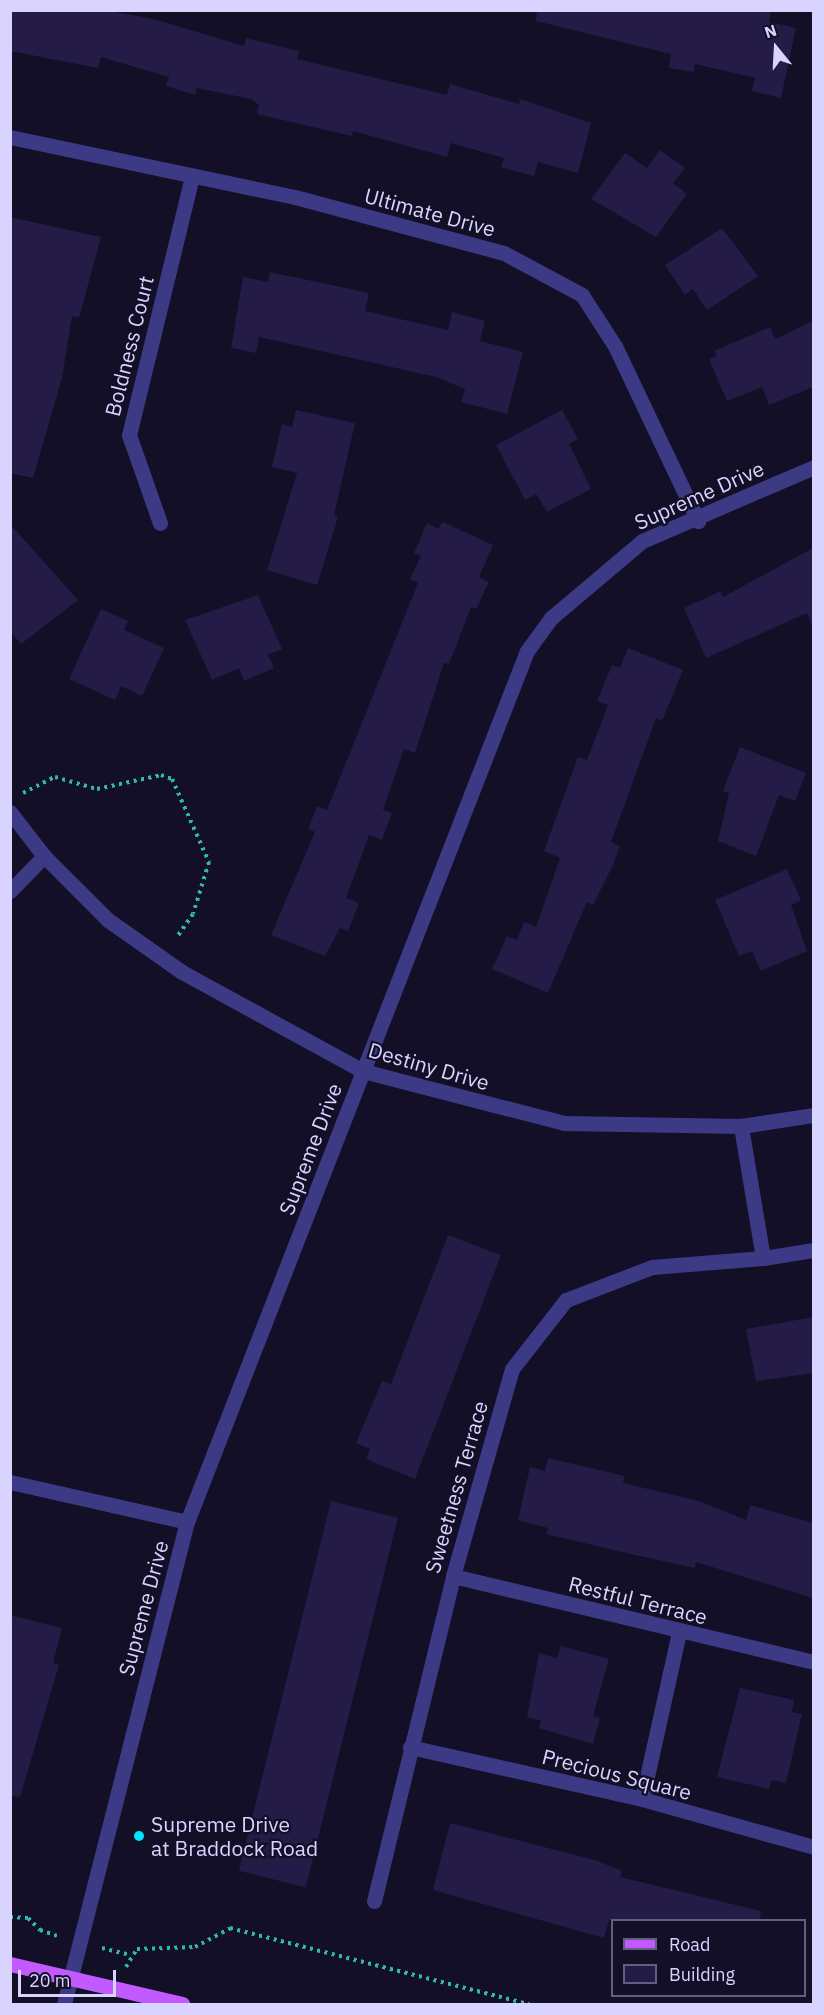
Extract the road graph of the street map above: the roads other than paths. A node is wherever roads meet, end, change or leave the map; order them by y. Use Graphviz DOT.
graph roads {
  1 [pos="10,137"];
  2 [pos="192,177"];
  3 [pos="813,467"];
  4 [pos="698,521"];
  5 [pos="160,523"];
  6 [pos="10,812"];
  7 [pos="44,856"];
  8 [pos="10,891"];
  9 [pos="363,1071"];
  10 [pos="813,1115"];
  11 [pos="741,1126"];
  12 [pos="813,1250"];
  13 [pos="763,1258"];
  14 [pos="10,1482"];
  15 [pos="187,1522"];
  16 [pos="453,1575"];
  17 [pos="679,1632"];
  18 [pos="813,1662"];
  19 [pos="410,1747"];
  20 [pos="642,1799"];
  21 [pos="813,1847"];
  22 [pos="374,1901"];
  23 [pos="10,1964"];
  24 [pos="70,1979"];
  25 [pos="64,2004"];
  26 [pos="182,2004"];
  1 -- 2 [label="street, Ultimate Drive"];
  2 -- 4 [label="street, Ultimate Drive"];
  2 -- 5 [label="street, Boldness Court"];
  3 -- 4 [label="street, Supreme Drive"];
  4 -- 9 [label="street, Supreme Drive"];
  6 -- 7 [label="street, Destiny Drive"];
  7 -- 8 [label="street"];
  7 -- 9 [label="street, Destiny Drive"];
  9 -- 11 [label="street, Destiny Drive"];
  9 -- 15 [label="street, Supreme Drive"];
  10 -- 11 [label="street, Destiny Drive"];
  11 -- 13 [label="street"];
  12 -- 13 [label="street, Sweetness Terrace"];
  13 -- 16 [label="street, Sweetness Terrace"];
  14 -- 15 [label="street"];
  15 -- 24 [label="street, Supreme Drive"];
  16 -- 17 [label="street, Restful Terrace"];
  16 -- 19 [label="street, Sweetness Terrace"];
  17 -- 18 [label="street, Restful Terrace"];
  17 -- 20 [label="street"];
  19 -- 20 [label="street, Precious Square"];
  19 -- 22 [label="street, Sweetness Terrace"];
  20 -- 21 [label="street, Precious Square"];
  23 -- 24 [label="main road"];
  24 -- 25 [label="street, Supreme Drive"];
  24 -- 26 [label="main road"];
}
